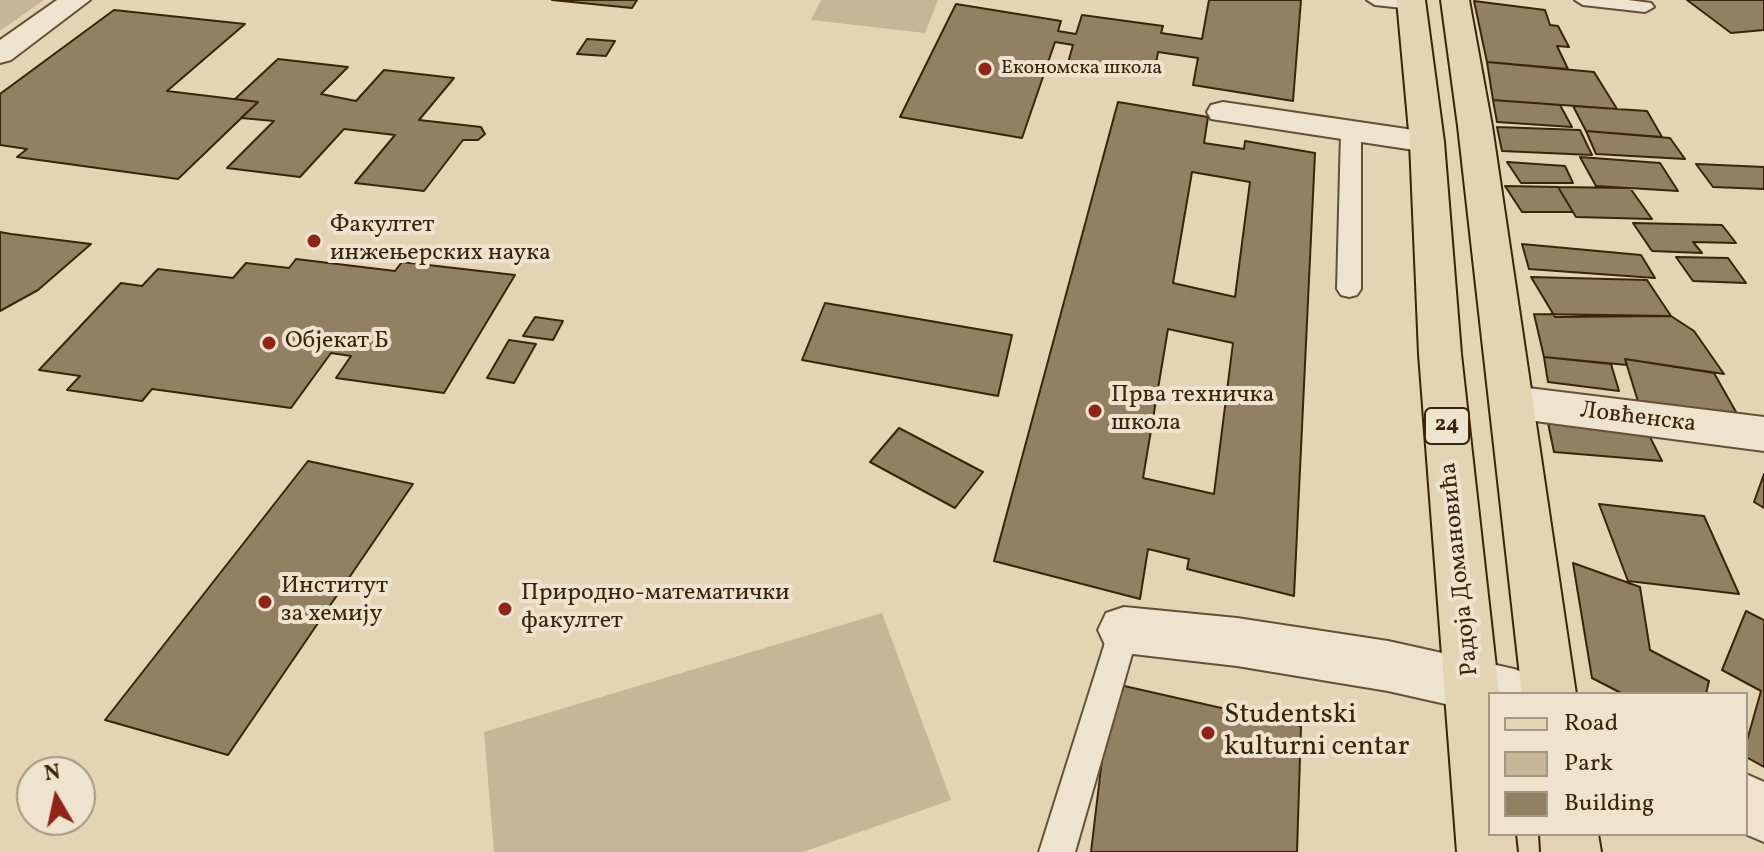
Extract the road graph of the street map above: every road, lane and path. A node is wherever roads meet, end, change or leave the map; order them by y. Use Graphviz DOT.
graph roads {
  1 [pos="76,0"];
  2 [pos="1455,0"];
  3 [pos="1583,0"];
  4 [pos="1400,1"];
  5 [pos="1645,7"];
  6 [pos="0,54"];
  7 [pos="1223,112"];
  8 [pos="1351,132"];
  9 [pos="1427,142"];
  10 [pos="1349,289"];
  11 [pos="1512,402"];
  12 [pos="1764,434"];
  13 [pos="1124,630"];
  14 [pos="1493,689"];
  15 [pos="1549,692"];
  16 [pos="1488,825"];
  17 [pos="1057,852"];
  18 [pos="1487,852"];
  1 -- 6 [label="street"];
  2 -- 11 [label="main road"];
  3 -- 5 [label="lane"];
  4 -- 9 [label="main road, Радоја Домановића / 24"];
  7 -- 8 [label="street"];
  8 -- 9 [label="street"];
  8 -- 10 [label="lane"];
  9 -- 14 [label="main road, Радоја Домановића / 24"];
  11 -- 12 [label="street, Ловћенска"];
  11 -- 15 [label="main road"];
  13 -- 14 [label="street"];
  13 -- 17 [label="lane"];
  16 -- 18 [label="main road, Радоја Домановића / 24"];
}
